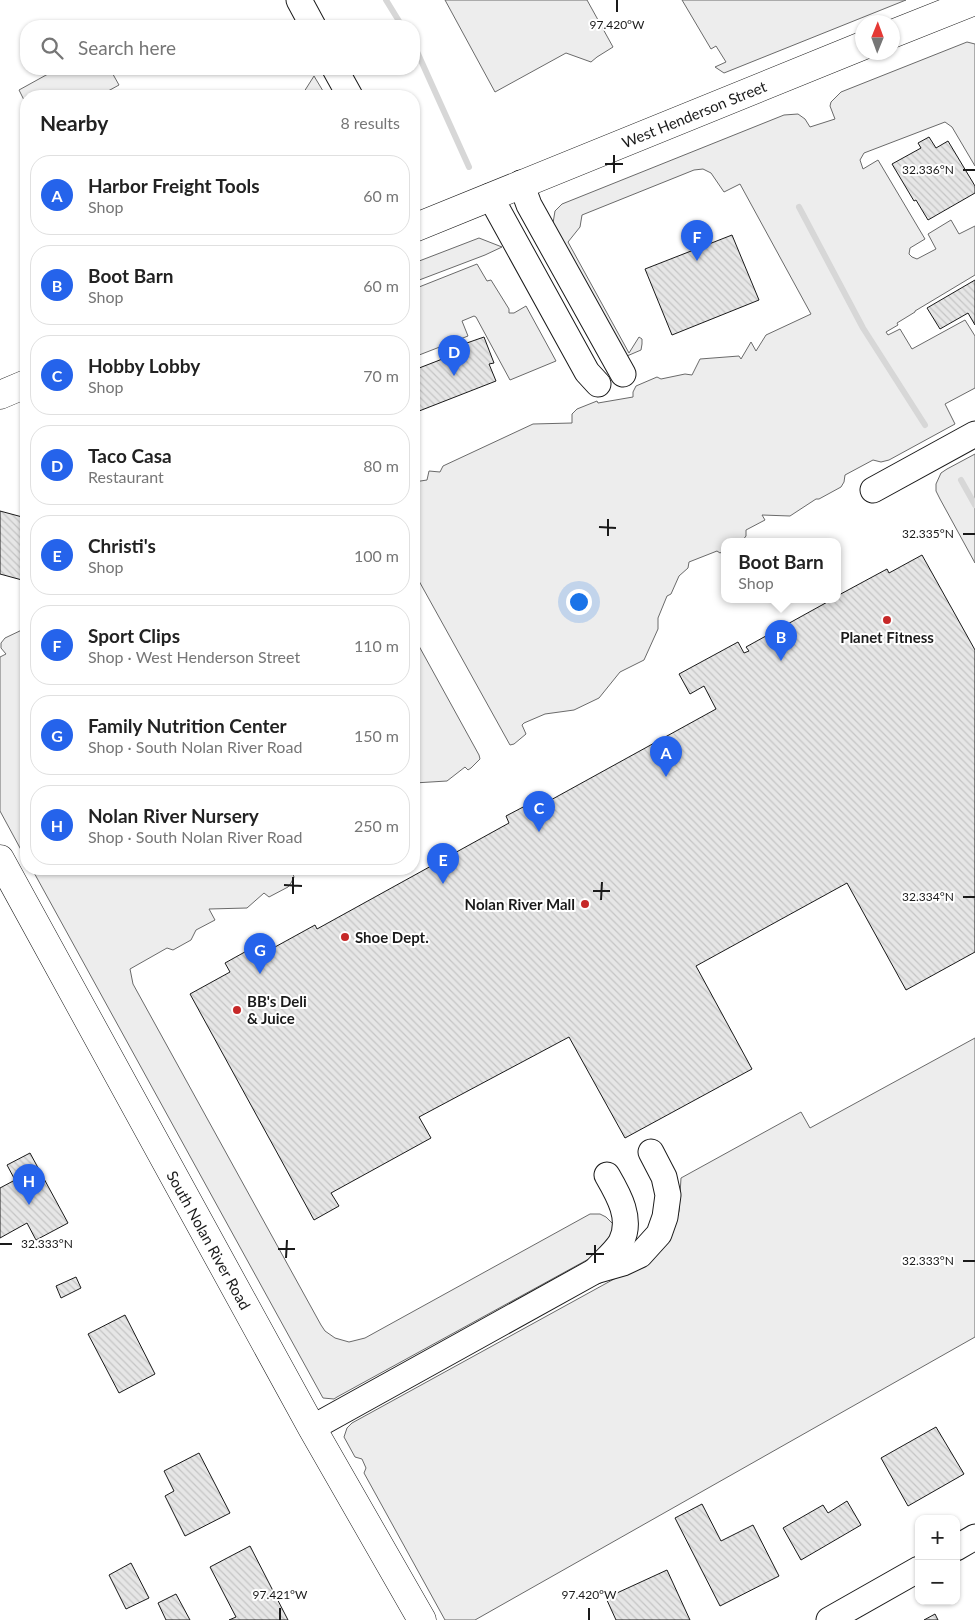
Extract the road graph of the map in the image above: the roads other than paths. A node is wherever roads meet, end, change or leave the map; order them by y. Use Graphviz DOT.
graph roads {
  1 [pos="298,0"];
  2 [pos="962,3"];
  3 [pos="310,20"];
  4 [pos="900,30"];
  5 [pos="855,49"];
  6 [pos="339,75"];
  7 [pos="347,90"];
  8 [pos="521,184"];
  9 [pos="490,196"];
  10 [pos="420,222"];
  11 [pos="623,374"];
  12 [pos="598,384"];
  13 [pos="20,387"];
  14 [pos="0,395"];
  15 [pos="975,434"];
  16 [pos="873,490"];
  17 [pos="0,859"];
  18 [pos="651,1152"];
  19 [pos="607,1175"];
  20 [pos="595,1271"];
  21 [pos="312,1428"];
  22 [pos="975,1537"];
  23 [pos="960,1546"];
  24 [pos="915,1571"];
  25 [pos="422,1620"];
  26 [pos="829,1620"];
  1 -- 3 [label="street"];
  2 -- 4 [label="main road"];
  5 -- 8 [label="main road, West Henderson Street"];
  6 -- 7 [label="street"];
  8 -- 9 [label="main road, West Henderson Street"];
  8 -- 11 [label="street"];
  9 -- 10 [label="main road, West Henderson Street"];
  9 -- 12 [label="street"];
  13 -- 14 [label="main road"];
  15 -- 16 [label="street"];
  17 -- 21 [label="main road, South Nolan River Road"];
  18 -- 20 [label="street"];
  19 -- 20 [label="street"];
  20 -- 21 [label="street"];
  21 -- 25 [label="main road, South Nolan River Road"];
  22 -- 23 [label="street"];
  24 -- 26 [label="street"];
}
